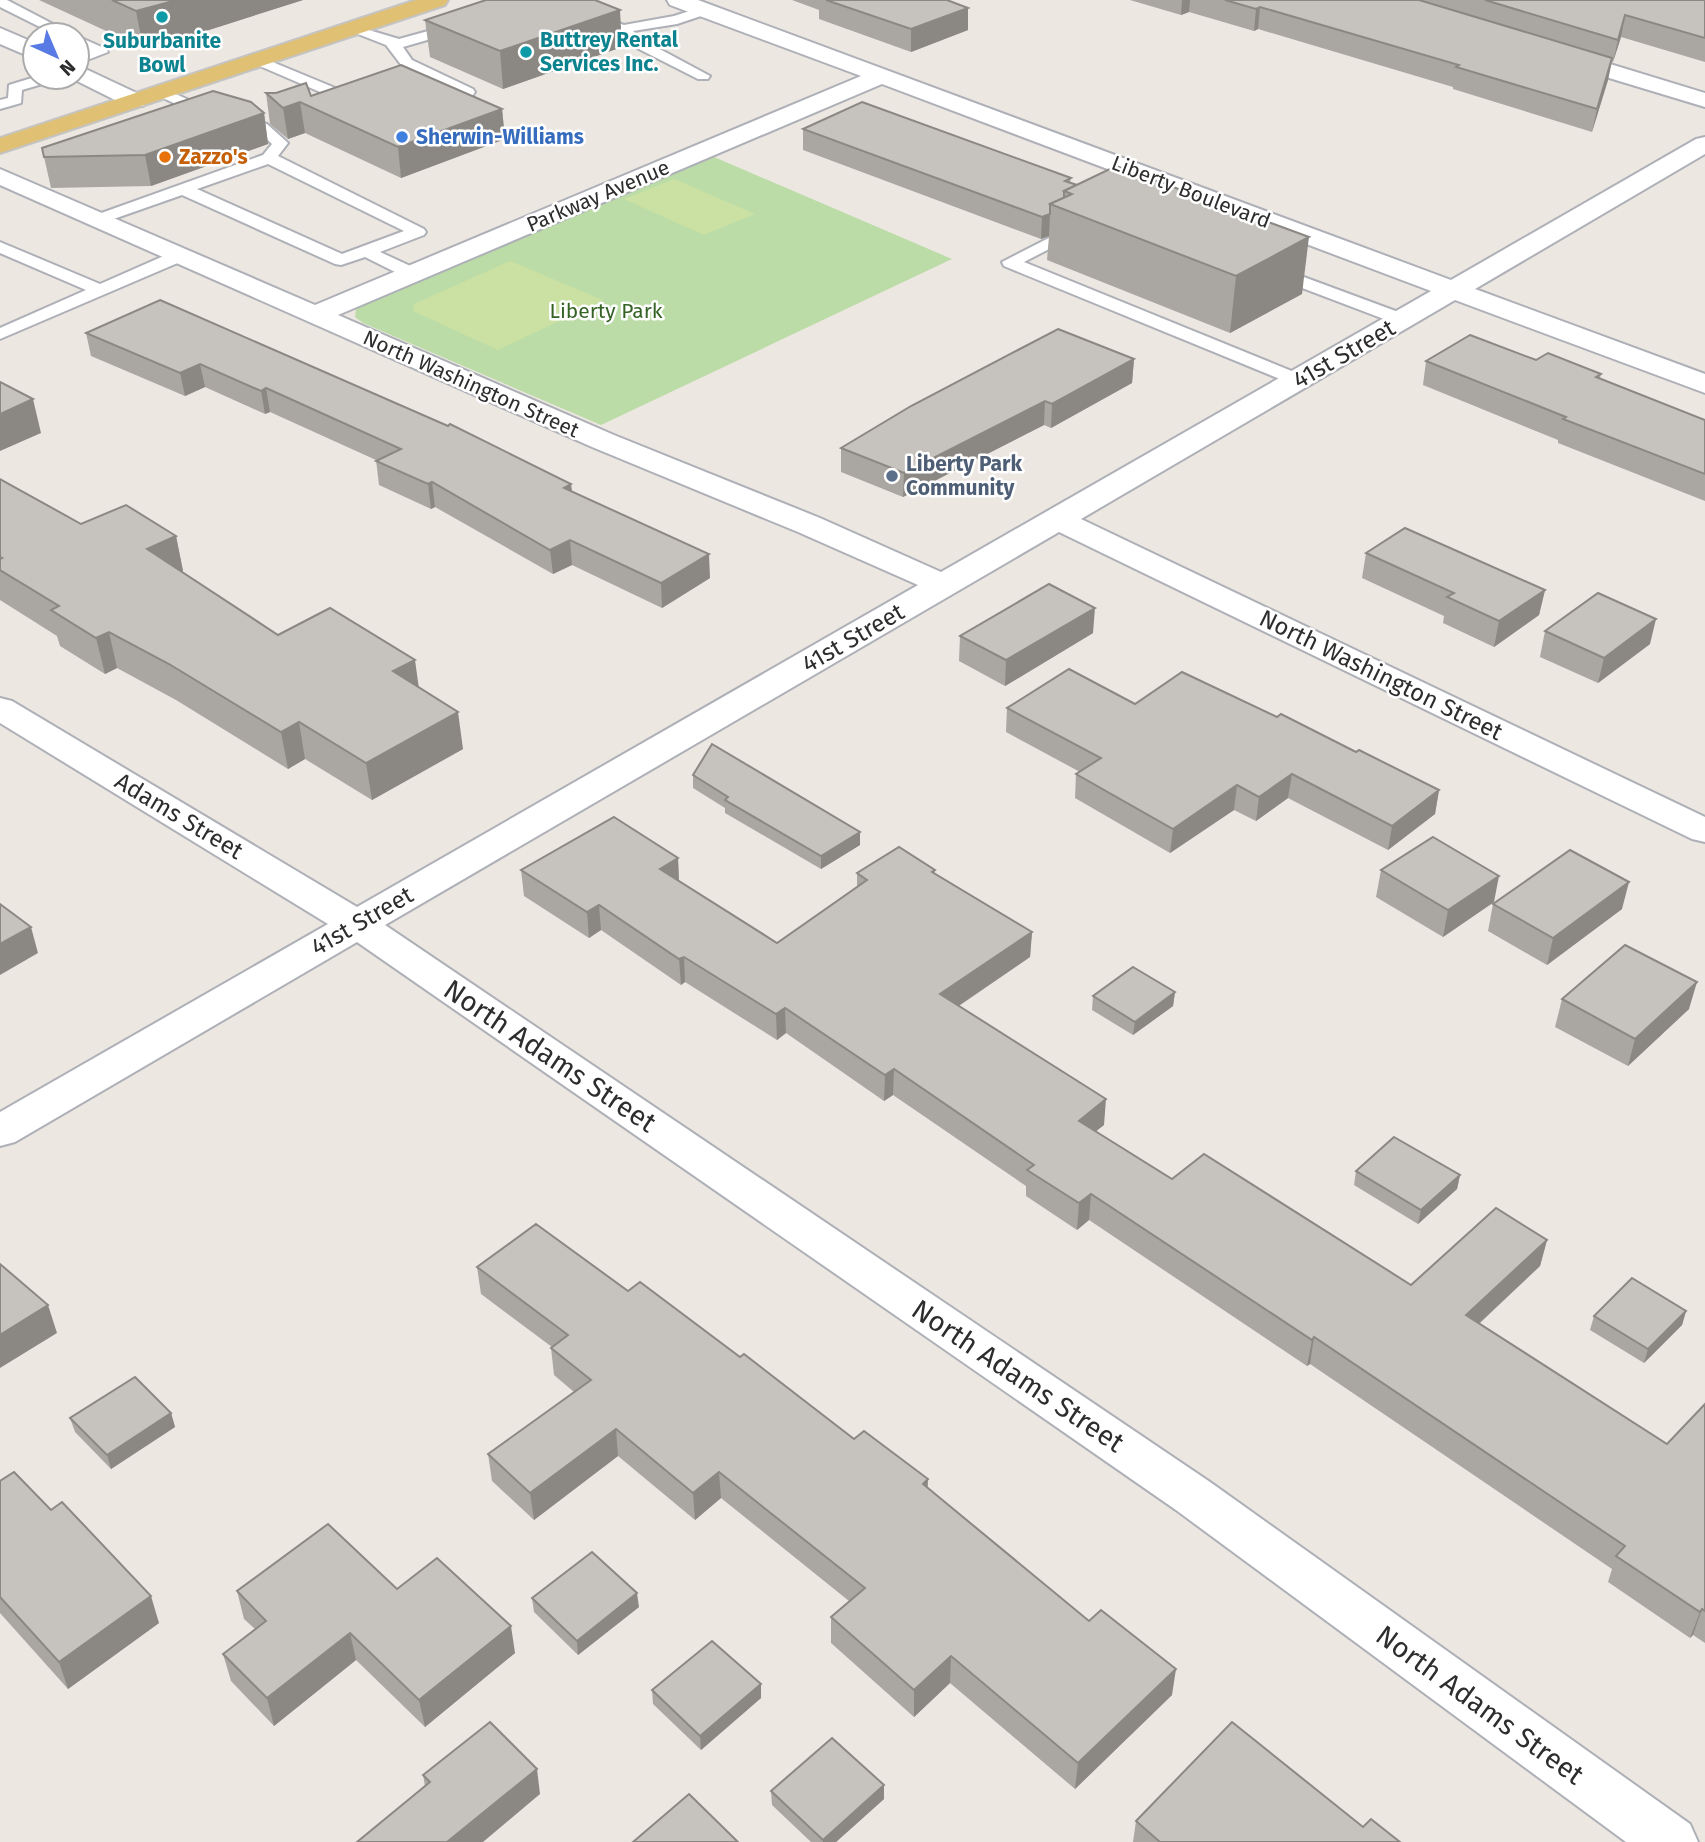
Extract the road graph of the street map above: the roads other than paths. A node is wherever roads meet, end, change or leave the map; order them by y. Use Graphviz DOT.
graph roads {
  1 [pos="437,0"];
  2 [pos="540,0"];
  3 [pos="678,0"];
  4 [pos="0,2"];
  5 [pos="705,10"];
  6 [pos="476,20"];
  7 [pos="39,21"];
  8 [pos="352,29"];
  9 [pos="623,29"];
  10 [pos="0,35"];
  11 [pos="393,44"];
  12 [pos="21,45"];
  13 [pos="91,47"];
  14 [pos="1535,48"];
  15 [pos="91,55"];
  16 [pos="258,60"];
  17 [pos="703,76"];
  18 [pos="881,76"];
  19 [pos="91,79"];
  20 [pos="7,85"];
  21 [pos="162,92"];
  22 [pos="468,92"];
  23 [pos="1705,100"];
  24 [pos="135,101"];
  25 [pos="314,104"];
  26 [pos="0,105"];
  27 [pos="1705,144"];
  28 [pos="0,146"];
  29 [pos="269,158"];
  30 [pos="0,176"];
  31 [pos="183,189"];
  32 [pos="99,219"];
  33 [pos="1091,222"];
  34 [pos="0,247"];
  35 [pos="365,251"];
  36 [pos="181,256"];
  37 [pos="1252,263"];
  38 [pos="413,274"];
  39 [pos="100,290"];
  40 [pos="1454,290"];
  41 [pos="314,315"];
  42 [pos="1403,320"];
  43 [pos="0,334"];
  44 [pos="1298,380"];
  45 [pos="1705,384"];
  46 [pos="1057,519"];
  47 [pos="944,585"];
  48 [pos="0,708"];
  49 [pos="1705,831"];
  50 [pos="357,924"];
  51 [pos="0,1130"];
  52 [pos="1670,1842"];
  1 -- 8 [label="main road"];
  2 -- 9 [label="lane"];
  3 -- 5 [label="street, Liberty Boulevard"];
  4 -- 7 [label="lane"];
  5 -- 9 [label="lane"];
  5 -- 18 [label="street, Liberty Boulevard"];
  6 -- 11 [label="lane"];
  8 -- 11 [label="lane"];
  8 -- 16 [label="main road"];
  9 -- 17 [label="lane"];
  10 -- 12 [label="street"];
  11 -- 22 [label="lane"];
  13 -- 15 [label="lane"];
  14 -- 23 [label="street"];
  16 -- 21 [label="main road"];
  16 -- 25 [label="lane"];
  18 -- 38 [label="street, Parkway Avenue"];
  18 -- 40 [label="street, Liberty Boulevard"];
  19 -- 24 [label="street"];
  20 -- 26 [label="lane"];
  21 -- 24 [label="main road"];
  21 -- 29 [label="lane"];
  24 -- 28 [label="main road"];
  27 -- 40 [label="street, 41st Street"];
  29 -- 31 [label="lane"];
  29 -- 35 [label="lane"];
  30 -- 32 [label="street, North Washington Street"];
  31 -- 32 [label="lane"];
  31 -- 35 [label="lane"];
  32 -- 36 [label="street, North Washington Street"];
  33 -- 44 [label="lane"];
  34 -- 39 [label="lane"];
  35 -- 38 [label="lane"];
  36 -- 39 [label="lane"];
  36 -- 41 [label="street, North Washington Street"];
  37 -- 42 [label="lane"];
  38 -- 41 [label="street, Parkway Avenue"];
  39 -- 43 [label="lane"];
  40 -- 42 [label="street, 41st Street"];
  40 -- 45 [label="street, Liberty Boulevard"];
  41 -- 47 [label="street, North Washington Street"];
  42 -- 44 [label="street, 41st Street"];
  44 -- 46 [label="street, 41st Street"];
  46 -- 47 [label="street, 41st Street"];
  46 -- 49 [label="street, North Washington Street"];
  47 -- 50 [label="street, 41st Street"];
  48 -- 50 [label="street, Adams Street"];
  50 -- 51 [label="street, 41st Street"];
  50 -- 52 [label="street, North Adams Street"];
}
